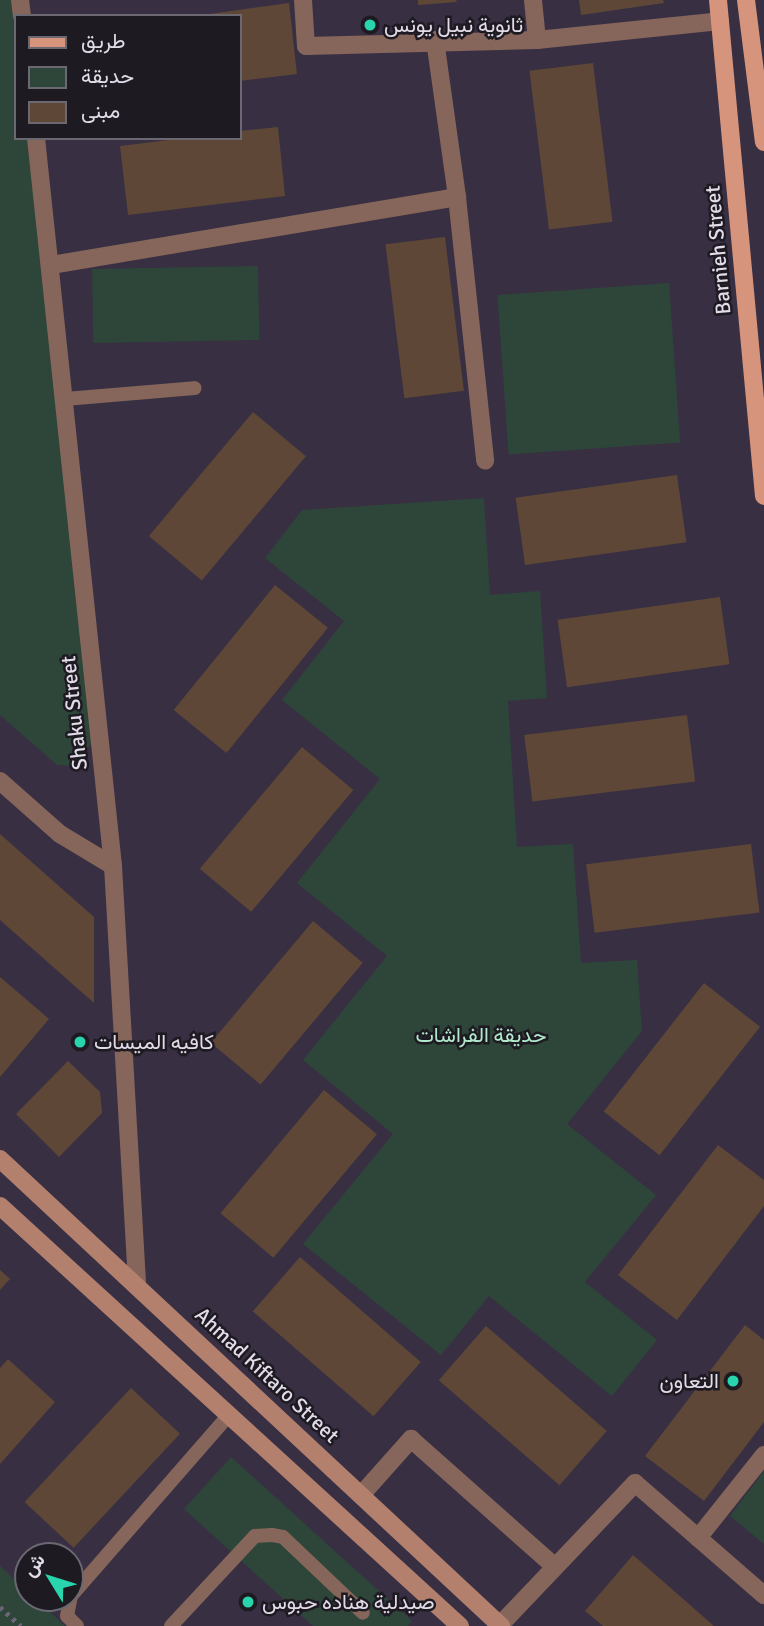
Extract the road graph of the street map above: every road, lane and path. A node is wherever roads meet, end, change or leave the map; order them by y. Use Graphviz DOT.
graph roads {
  1 [pos="303,0"];
  2 [pos="533,0"];
  3 [pos="718,0"];
  4 [pos="746,0"];
  5 [pos="720,21"];
  6 [pos="435,40"];
  7 [pos="537,40"];
  8 [pos="36,140"];
  9 [pos="764,142"];
  10 [pos="457,197"];
  11 [pos="51,265"];
  12 [pos="195,388"];
  13 [pos="65,400"];
  14 [pos="485,461"];
  15 [pos="764,496"];
  16 [pos="0,781"];
  17 [pos="113,866"];
  18 [pos="0,1160"];
  19 [pos="0,1206"];
  20 [pos="137,1286"];
  21 [pos="229,1415"];
  22 [pos="764,1455"];
  23 [pos="362,1494"];
  24 [pos="698,1538"];
  25 [pos="554,1566"];
  26 [pos="764,1595"];
  27 [pos="0,1607"];
  28 [pos="363,1614"];
  29 [pos="21,1626"];
  30 [pos="77,1626"];
  31 [pos="171,1626"];
  32 [pos="460,1626"];
  33 [pos="500,1626"];
  1 -- 6 [label="street"];
  2 -- 7 [label="street"];
  3 -- 5 [label="main road, Barnieh Street"];
  4 -- 9 [label="main road"];
  5 -- 7 [label="street"];
  5 -- 15 [label="main road, Barnieh Street"];
  6 -- 7 [label="street"];
  6 -- 10 [label="street"];
  8 -- 11 [label="street, Shaku Street"];
  10 -- 11 [label="street"];
  10 -- 14 [label="street"];
  11 -- 13 [label="street, Shaku Street"];
  12 -- 13 [label="lane"];
  13 -- 17 [label="street, Shaku Street"];
  16 -- 17 [label="street"];
  17 -- 20 [label="street, Shaku Street"];
  18 -- 20 [label="main road, Ahmad Kiftaro Street"];
  19 -- 21 [label="main road"];
  20 -- 23 [label="main road, Ahmad Kiftaro Street"];
  21 -- 30 [label="lane"];
  21 -- 32 [label="main road"];
  22 -- 24 [label="street"];
  23 -- 25 [label="street"];
  23 -- 33 [label="main road, Ahmad Kiftaro Street"];
  24 -- 25 [label="street"];
  24 -- 26 [label="street"];
  25 -- 33 [label="street"];
  27 -- 29 [label="path"];
  28 -- 31 [label="lane"];
}
